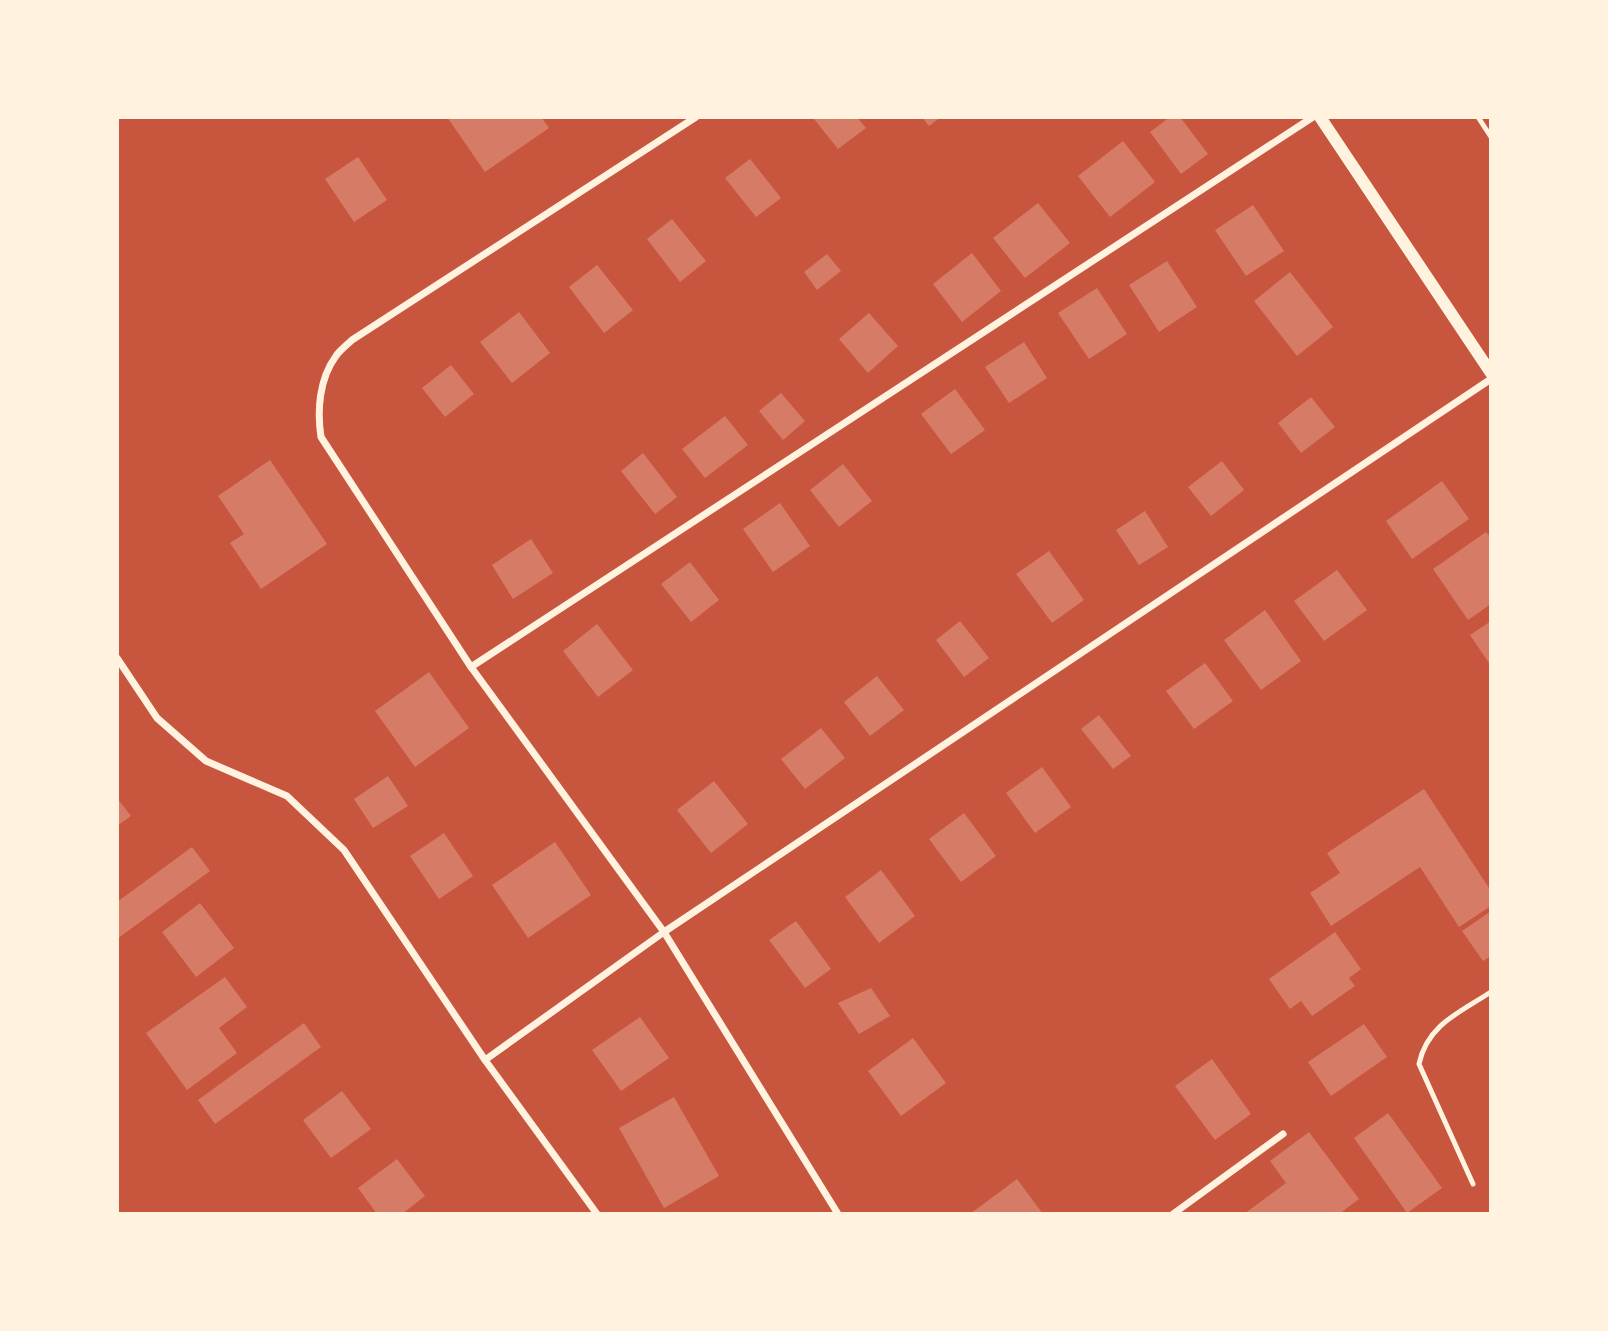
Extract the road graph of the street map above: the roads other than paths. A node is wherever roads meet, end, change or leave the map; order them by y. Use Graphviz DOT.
graph roads {
  1 [pos="696,117"];
  2 [pos="1313,117"];
  3 [pos="1320,117"];
  4 [pos="1478,117"];
  5 [pos="1491,137"];
  6 [pos="1491,373"];
  7 [pos="1491,379"];
  8 [pos="117,658"];
  9 [pos="471,667"];
  10 [pos="664,932"];
  11 [pos="1491,992"];
  12 [pos="485,1060"];
  13 [pos="1283,1134"];
  14 [pos="1474,1185"];
  15 [pos="597,1214"];
  16 [pos="838,1214"];
  17 [pos="1173,1214"];
  1 -- 9 [label="street"];
  2 -- 9 [label="street"];
  3 -- 6 [label="street"];
  4 -- 5 [label="lane"];
  7 -- 10 [label="street"];
  8 -- 12 [label="street"];
  9 -- 10 [label="street"];
  10 -- 12 [label="street"];
  10 -- 16 [label="street"];
  11 -- 14 [label="lane"];
  12 -- 15 [label="street"];
  13 -- 17 [label="street"];
}
